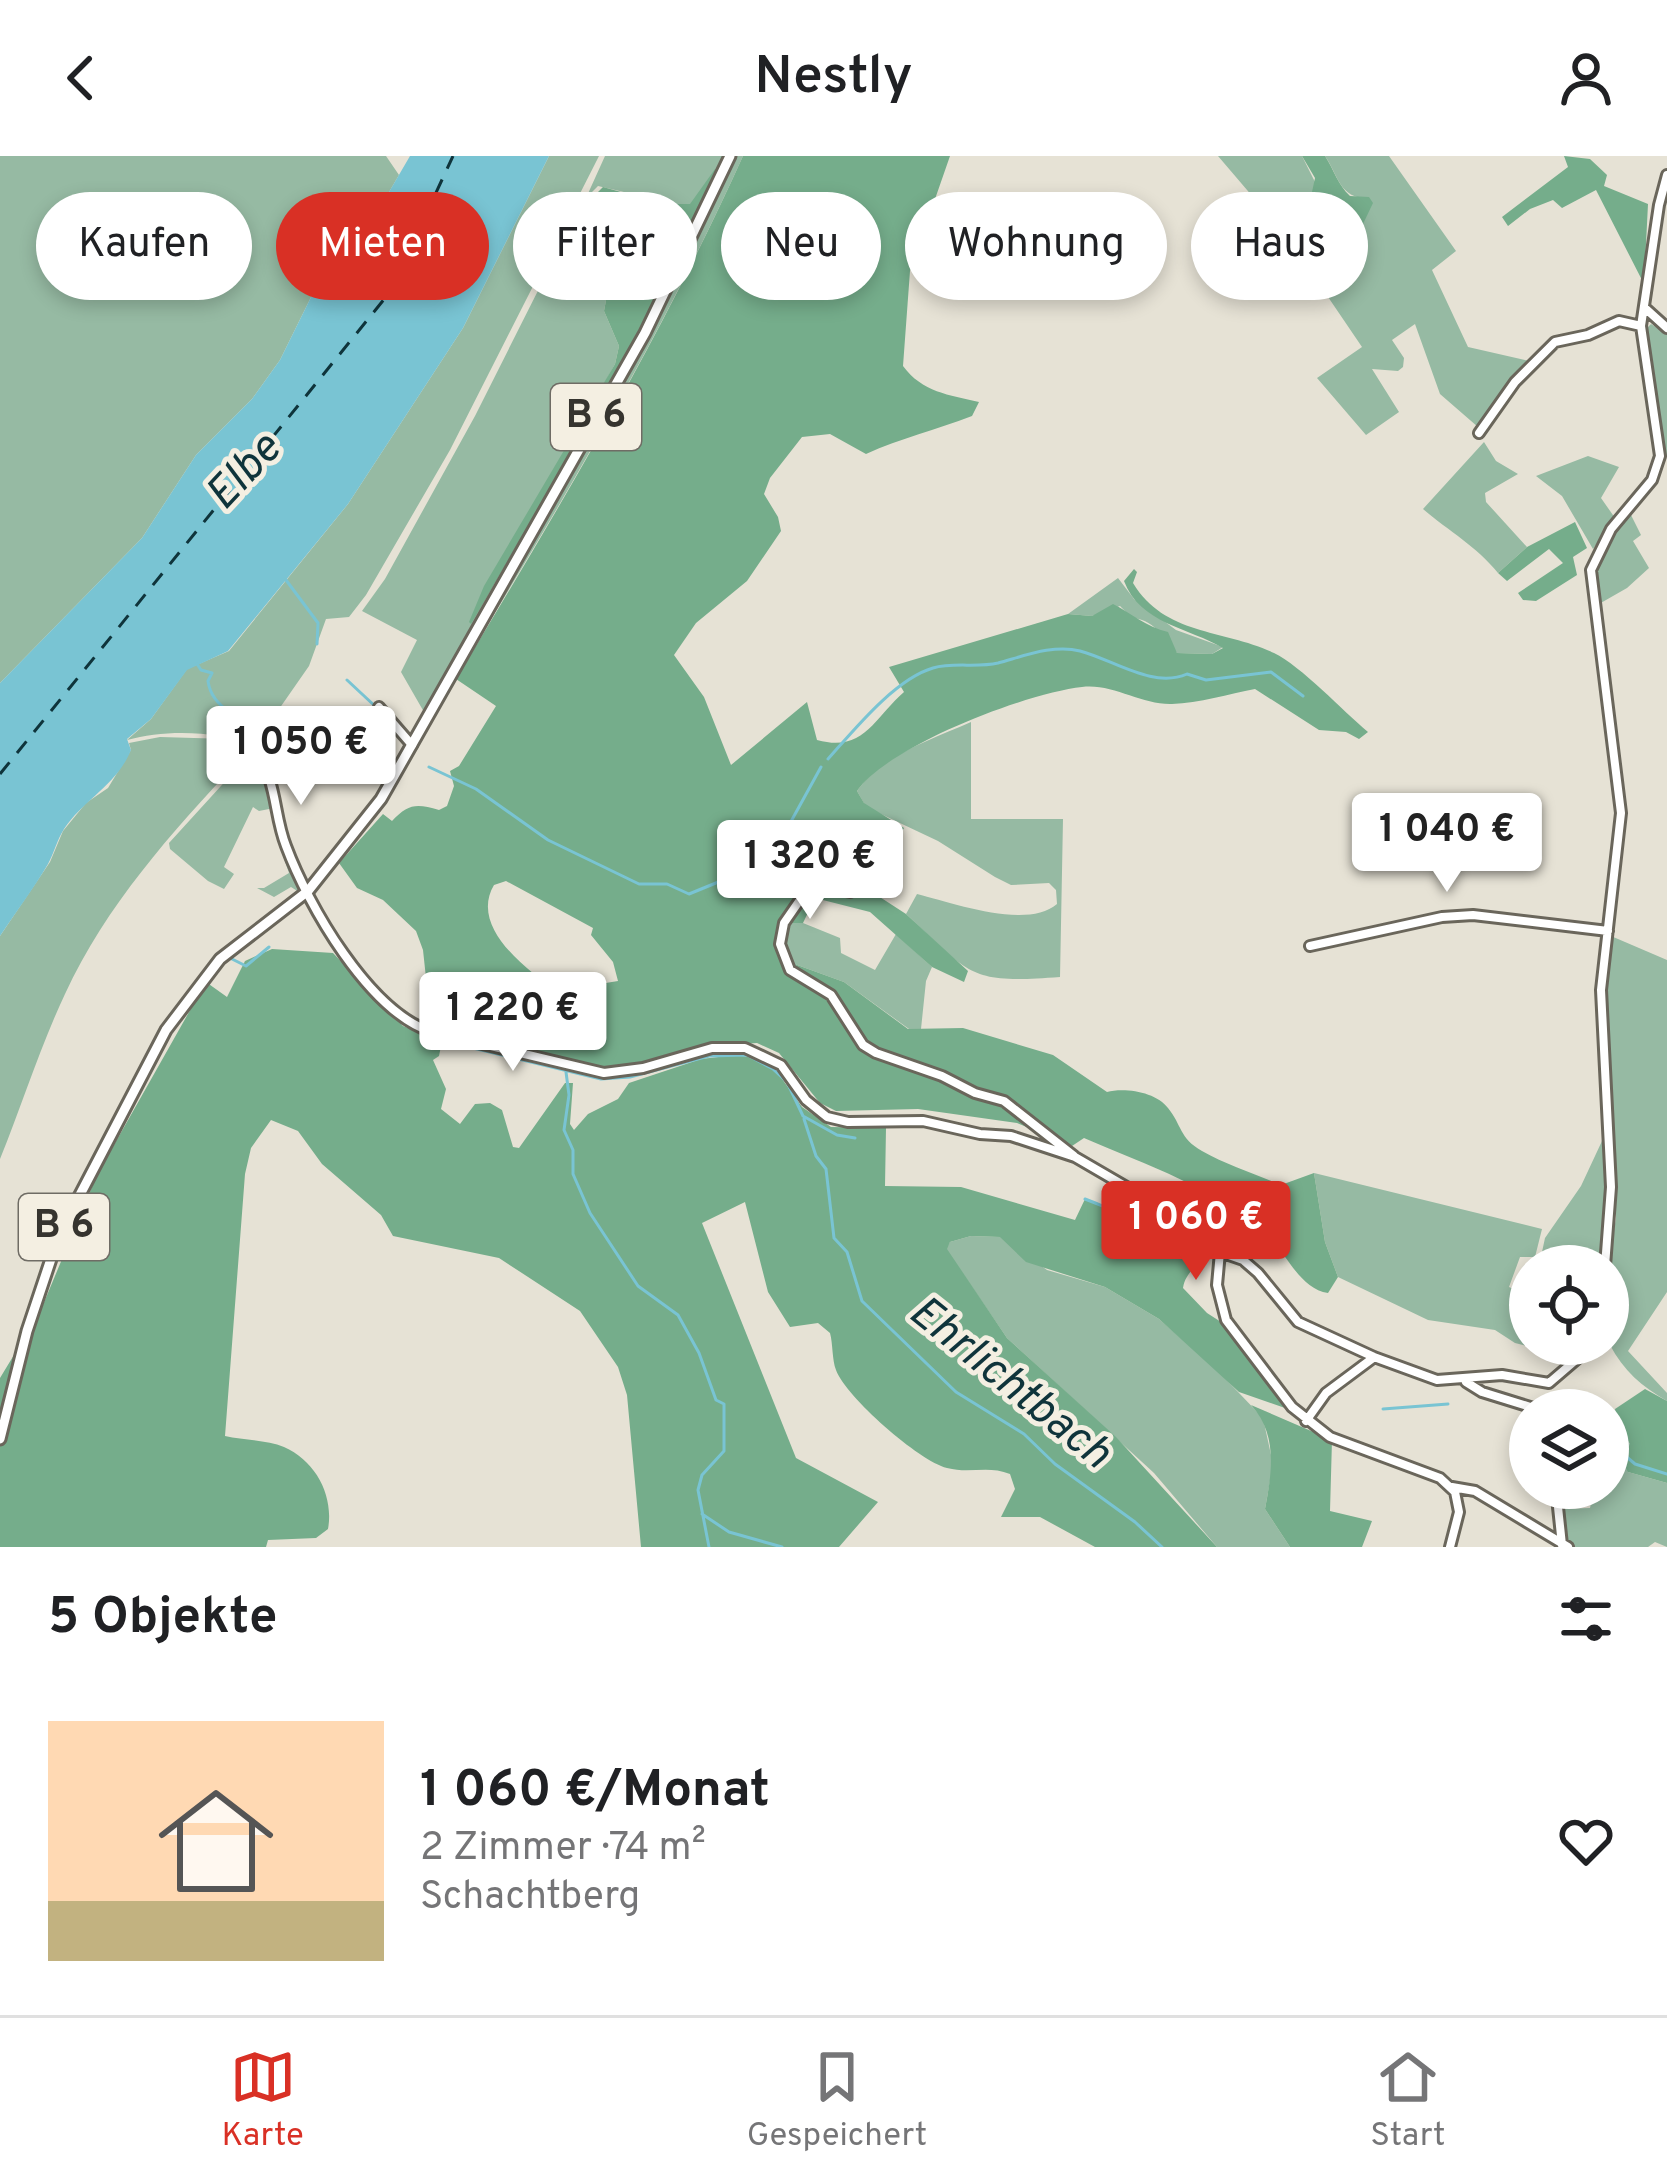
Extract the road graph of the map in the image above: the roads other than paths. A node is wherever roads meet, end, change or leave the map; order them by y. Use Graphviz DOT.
graph roads {
  1 [pos="730,156"];
  2 [pos="1667,176"];
  3 [pos="1646,309"];
  4 [pos="1641,326"];
  5 [pos="1667,328"];
  6 [pos="1479,433"];
  7 [pos="379,707"];
  8 [pos="412,745"];
  9 [pos="254,749"];
  10 [pos="850,892"];
  11 [pos="305,894"];
  12 [pos="1610,915"];
  13 [pos="1588,928"];
  14 [pos="1608,931"];
  15 [pos="1310,946"];
  16 [pos="1075,1157"];
  17 [pos="1607,1245"];
  18 [pos="1220,1252"];
  19 [pos="1374,1358"];
  20 [pos="1570,1365"];
  21 [pos="1465,1381"];
  22 [pos="1509,1400"];
  23 [pos="1306,1421"];
  24 [pos="0,1439"];
  25 [pos="1450,1487"];
  26 [pos="1559,1509"];
  27 [pos="1564,1546"];
  28 [pos="1450,1547"];
  1 -- 8 [label="main road, B 6"];
  2 -- 3 [label="street"];
  3 -- 4 [label="street"];
  3 -- 5 [label="street"];
  4 -- 6 [label="street"];
  4 -- 12 [label="street"];
  7 -- 8 [label="street"];
  8 -- 11 [label="main road, B 6"];
  9 -- 11 [label="street"];
  10 -- 16 [label="street"];
  11 -- 16 [label="street"];
  11 -- 24 [label="main road, B 6"];
  12 -- 13 [label="street"];
  12 -- 14 [label="street"];
  13 -- 14 [label="street"];
  13 -- 15 [label="street"];
  14 -- 17 [label="street"];
  16 -- 18 [label="street"];
  18 -- 19 [label="street"];
  18 -- 23 [label="street"];
  19 -- 21 [label="street"];
  19 -- 23 [label="street"];
  20 -- 21 [label="street"];
  21 -- 22 [label="street"];
  23 -- 25 [label="street"];
  25 -- 27 [label="street"];
  25 -- 28 [label="street"];
  26 -- 27 [label="street"];
}
